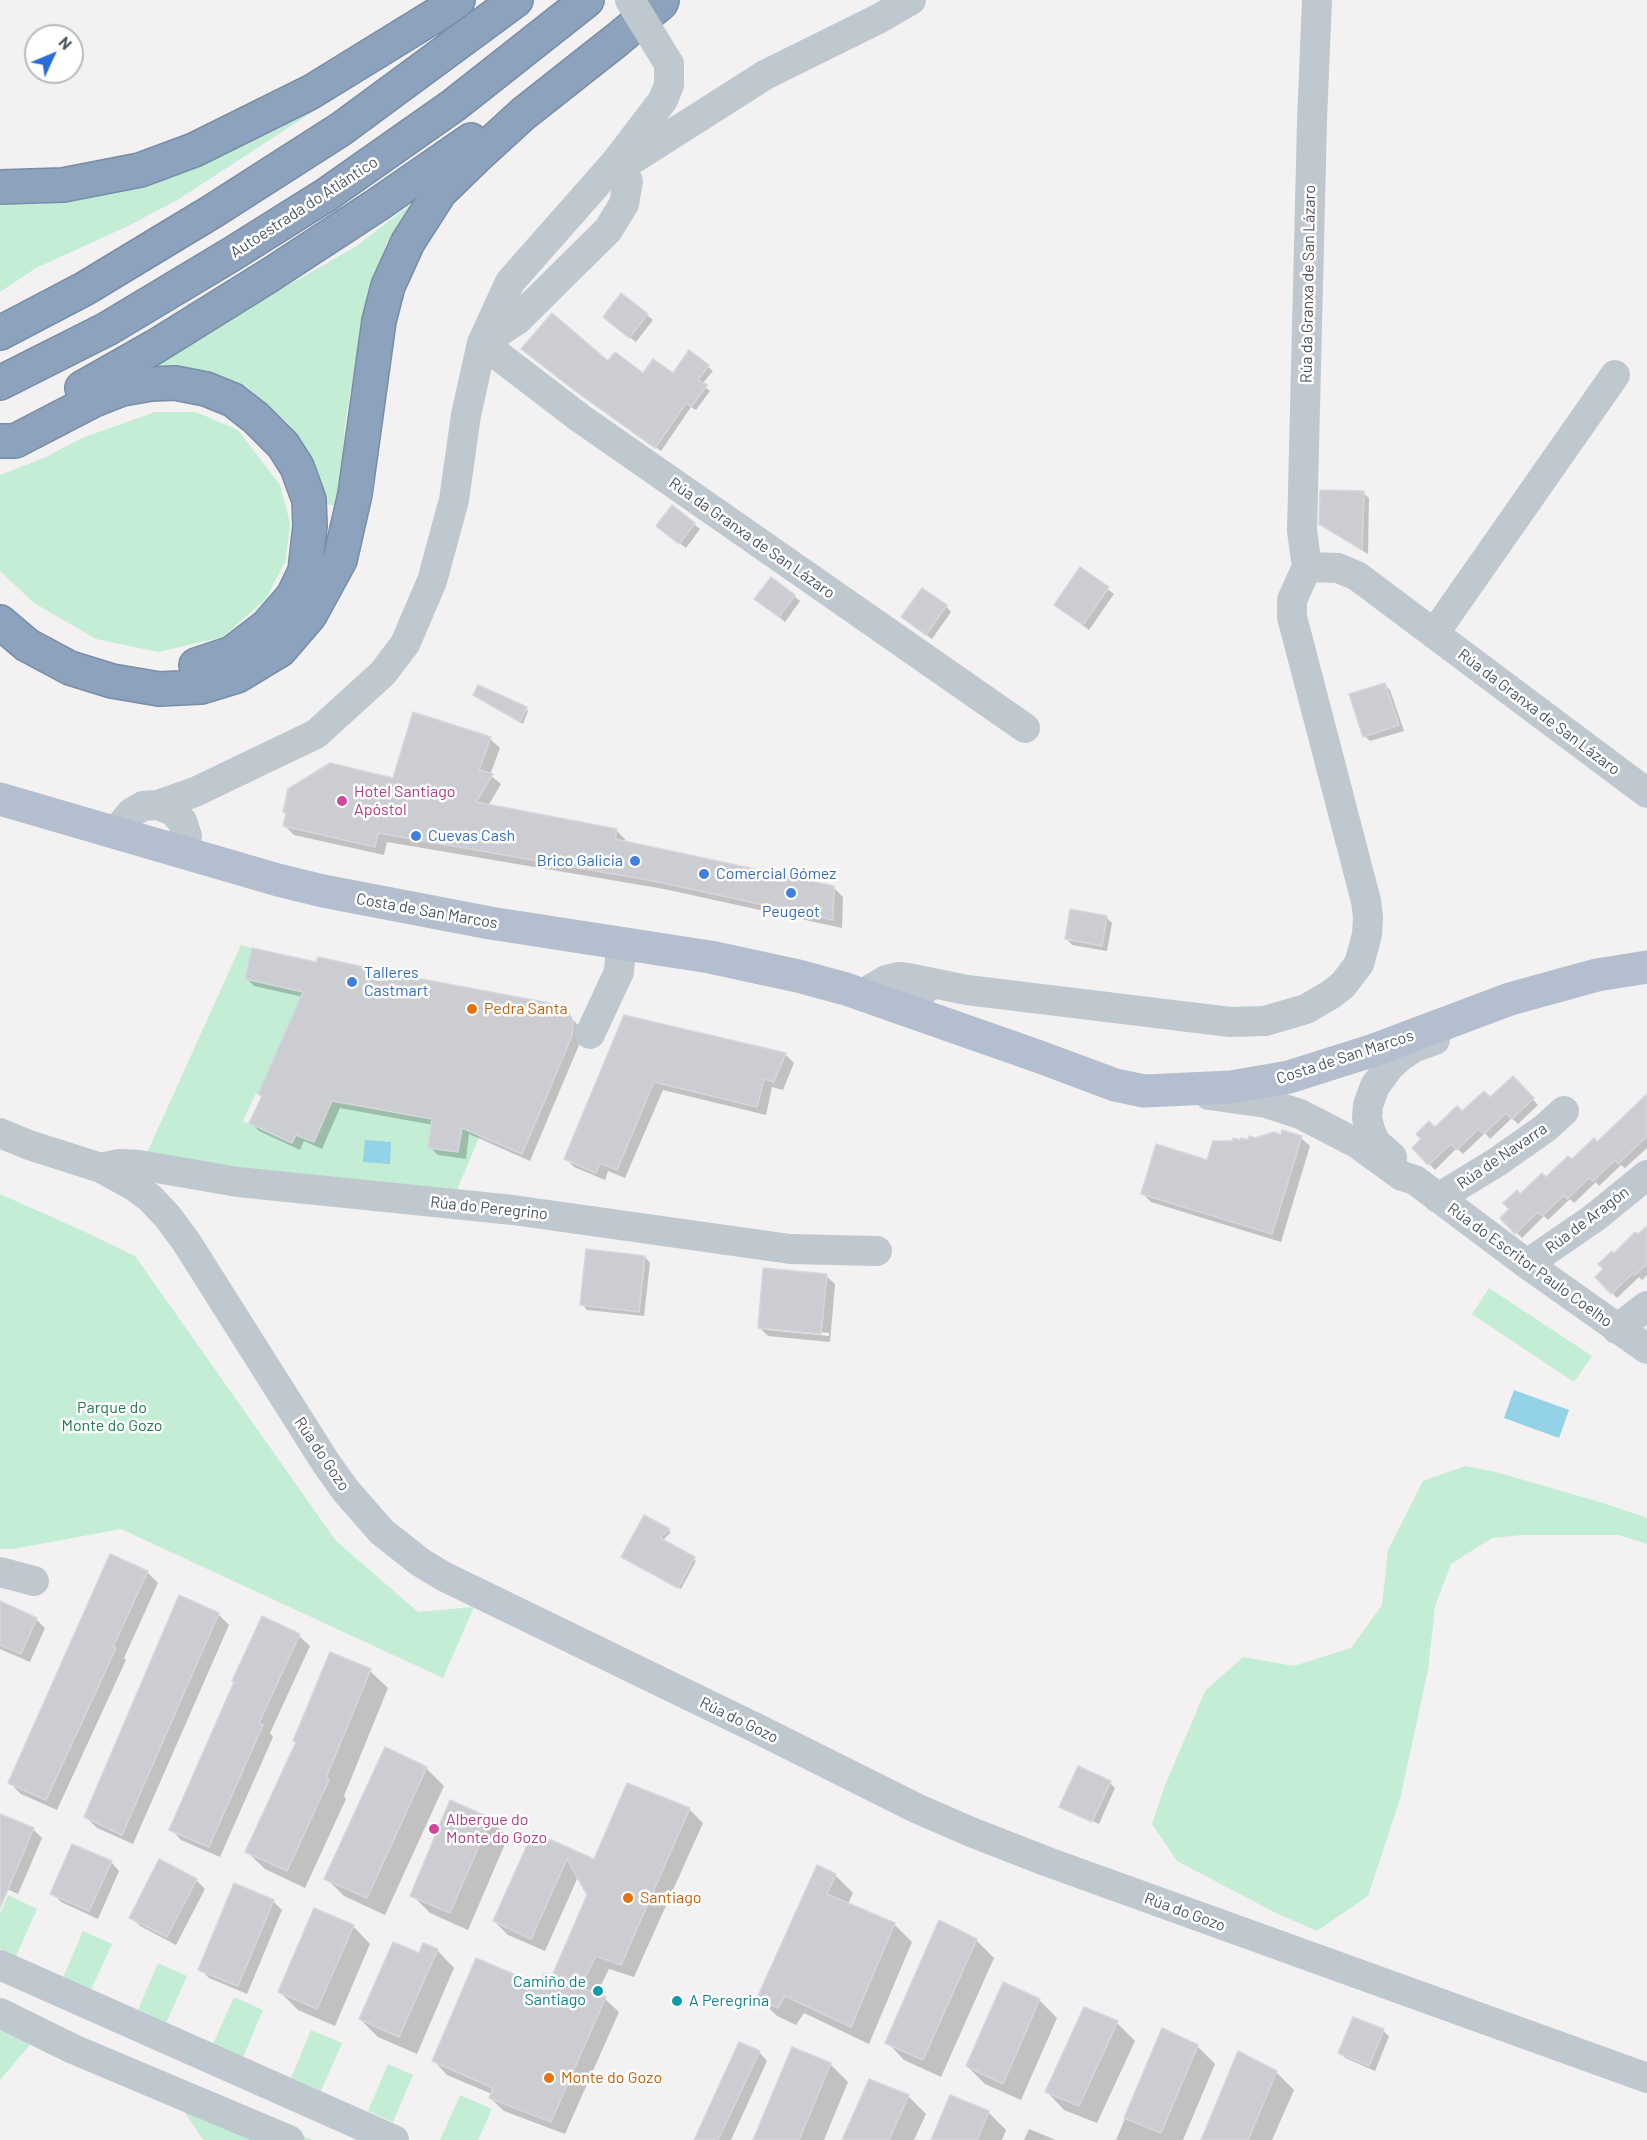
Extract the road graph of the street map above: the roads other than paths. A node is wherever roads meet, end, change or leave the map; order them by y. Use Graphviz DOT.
graph roads {
  1 [pos="458,0"];
  2 [pos="516,0"];
  3 [pos="587,0"];
  4 [pos="630,0"];
  5 [pos="648,0"];
  6 [pos="662,0"];
  7 [pos="911,0"];
  8 [pos="1317,0"];
  9 [pos="615,163"];
  10 [pos="0,187"];
  11 [pos="0,333"];
  12 [pos="482,343"];
  13 [pos="1615,375"];
  14 [pos="0,383"];
  15 [pos="0,435"];
  16 [pos="0,441"];
  17 [pos="1307,567"];
  18 [pos="0,596"];
  19 [pos="0,622"];
  20 [pos="1434,634"];
  21 [pos="1025,728"];
  22 [pos="1647,793"];
  23 [pos="0,799"];
  24 [pos="175,826"];
  25 [pos="118,832"];
  26 [pos="621,944"];
  27 [pos="1647,945"];
  28 [pos="1647,967"];
  29 [pos="908,978"];
  30 [pos="967,990"];
  31 [pos="861,995"];
  32 [pos="1510,999"];
  33 [pos="929,1009"];
  34 [pos="590,1034"];
  35 [pos="1040,1057"];
  36 [pos="1188,1090"];
  37 [pos="1564,1111"];
  38 [pos="0,1133"];
  39 [pos="101,1168"];
  40 [pos="1647,1175"];
  41 [pos="1426,1189"];
  42 [pos="877,1251"];
  43 [pos="1527,1264"];
  44 [pos="1647,1306"];
  45 [pos="1617,1329"];
  46 [pos="1647,1349"];
  47 [pos="0,1572"];
  48 [pos="34,1581"];
  49 [pos="0,1965"];
  50 [pos="0,2013"];
  51 [pos="1647,2078"];
  52 [pos="289,2140"];
  53 [pos="394,2140"];
  1 -- 10 [label="highway"];
  2 -- 11 [label="highway"];
  3 -- 14 [label="highway, Autoestrada do Atlántico"];
  4 -- 9 [label="street, bridge"];
  5 -- 15 [label="highway"];
  6 -- 19 [label="highway"];
  7 -- 9 [label="street"];
  8 -- 17 [label="street, Rúa da Granxa de San Lázaro"];
  9 -- 12 [label="street"];
  9 -- 12 [label="street"];
  12 -- 21 [label="street, Rúa da Granxa de San Lázaro"];
  12 -- 24 [label="street"];
  13 -- 20 [label="street"];
  16 -- 18 [label="highway"];
  17 -- 20 [label="street, Rúa da Granxa de San Lázaro"];
  17 -- 30 [label="street"];
  20 -- 22 [label="street, Rúa da Granxa de San Lázaro"];
  23 -- 25 [label="main road, Costa de San Marcos"];
  24 -- 25 [label="main road, Costa de San Marcos"];
  24 -- 25 [label="street"];
  24 -- 26 [label="main road, Costa de San Marcos"];
  26 -- 31 [label="main road, Costa de San Marcos"];
  26 -- 34 [label="street"];
  27 -- 35 [label="main road, Costa de San Marcos"];
  28 -- 32 [label="main road, Costa de San Marcos"];
  29 -- 30 [label="street"];
  29 -- 31 [label="street"];
  29 -- 33 [label="street, Costa de San Marcos"];
  30 -- 33 [label="street"];
  31 -- 33 [label="main road, Costa de San Marcos"];
  32 -- 36 [label="main road, Costa de San Marcos"];
  32 -- 41 [label="street, Rúa do Escritor Paulo Coelho"];
  33 -- 35 [label="main road, Costa de San Marcos"];
  35 -- 36 [label="main road, Costa de San Marcos"];
  36 -- 41 [label="street, Rúa do Escritor Paulo Coelho"];
  37 -- 41 [label="street, Rúa de Navarra"];
  38 -- 39 [label="street, Rúa do Gozo"];
  39 -- 42 [label="street, Rúa do Peregrino"];
  39 -- 51 [label="street, Rúa do Gozo"];
  40 -- 43 [label="street, Rúa de Aragón"];
  41 -- 43 [label="street, Rúa do Escritor Paulo Coelho"];
  43 -- 45 [label="street, Rúa do Escritor Paulo Coelho"];
  44 -- 45 [label="street"];
  45 -- 46 [label="street, Rúa do Escritor Paulo Coelho"];
  47 -- 48 [label="street"];
  49 -- 53 [label="street"];
  50 -- 52 [label="street"];
}
